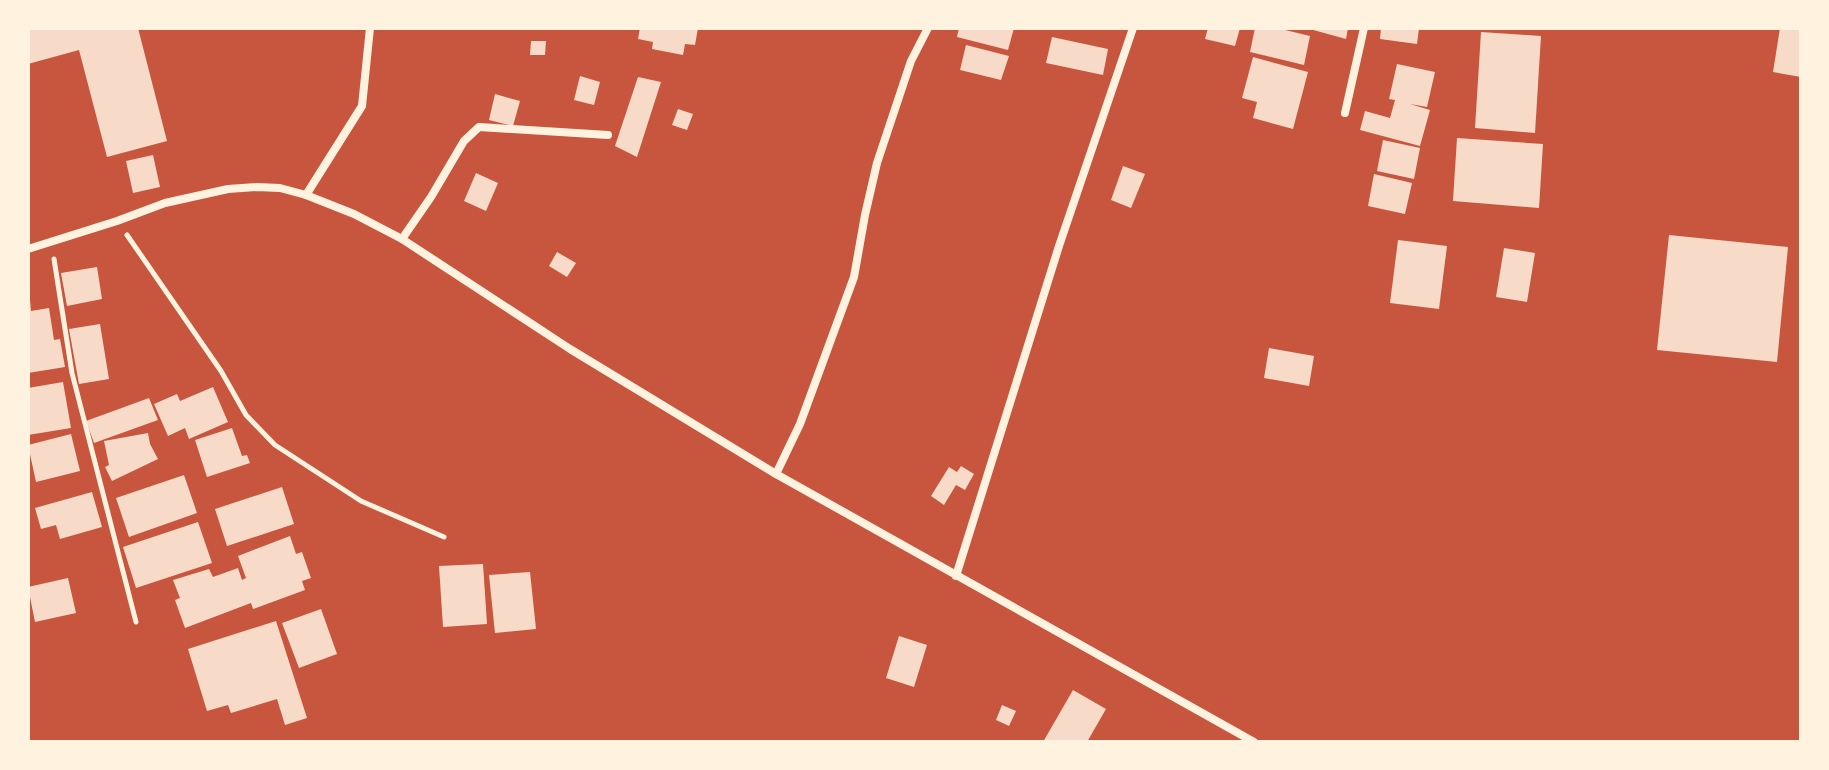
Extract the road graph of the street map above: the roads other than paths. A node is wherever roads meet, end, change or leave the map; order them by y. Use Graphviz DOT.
graph roads {
  1 [pos="370,28"];
  2 [pos="928,28"];
  3 [pos="1133,28"];
  4 [pos="1364,28"];
  5 [pos="1345,113"];
  6 [pos="608,135"];
  7 [pos="306,195"];
  8 [pos="402,239"];
  9 [pos="28,249"];
  10 [pos="776,474"];
  11 [pos="956,576"];
  12 [pos="1254,742"];
  1 -- 7 [label="street"];
  2 -- 10 [label="street"];
  3 -- 11 [label="street"];
  4 -- 5 [label="street"];
  6 -- 8 [label="street"];
  7 -- 8 [label="street"];
  7 -- 9 [label="street"];
  8 -- 10 [label="street"];
  10 -- 11 [label="street"];
  11 -- 12 [label="street"];
}
